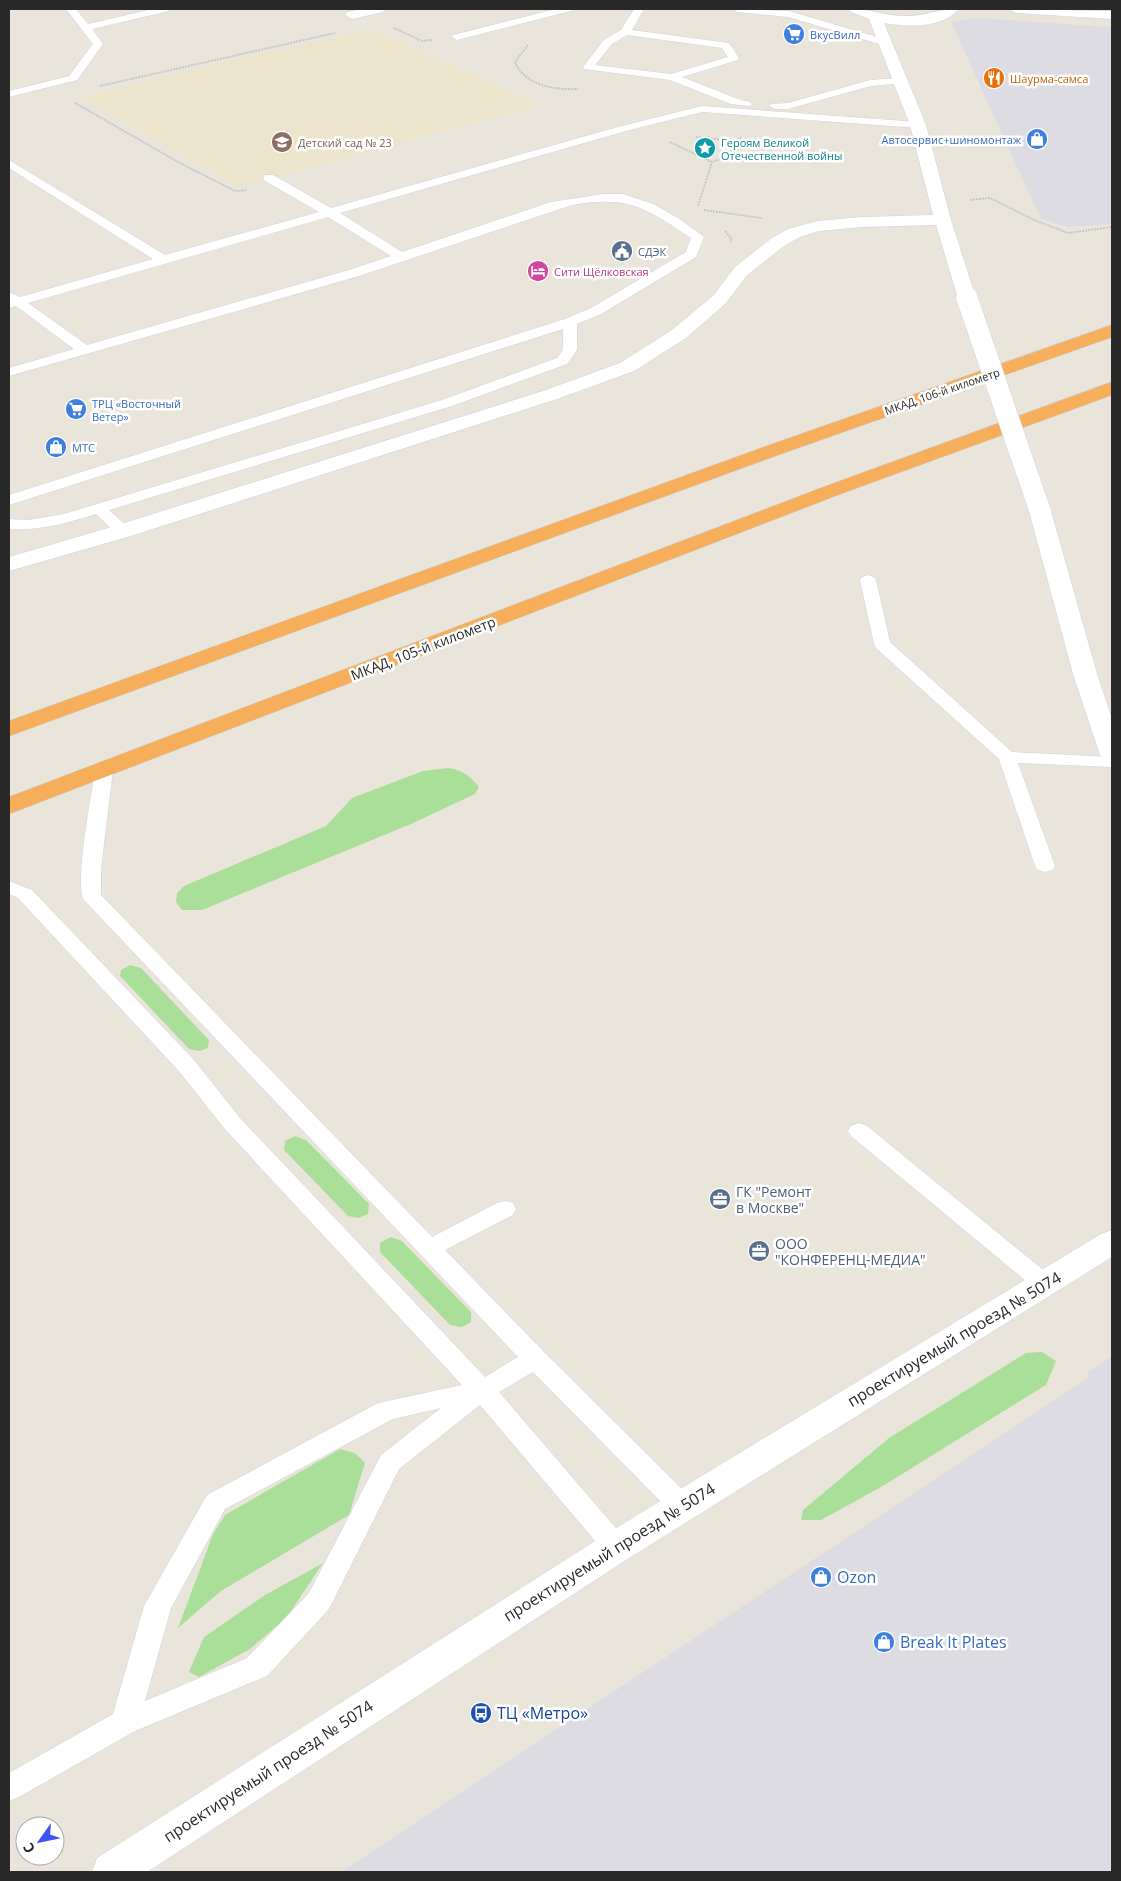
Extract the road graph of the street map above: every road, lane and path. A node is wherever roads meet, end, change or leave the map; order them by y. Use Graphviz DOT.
graph roads {
  1 [pos="72,9"];
  2 [pos="165,9"];
  3 [pos="378,9"];
  4 [pos="567,9"];
  5 [pos="639,9"];
  6 [pos="737,9"];
  7 [pos="856,9"];
  8 [pos="951,9"];
  9 [pos="1016,9"];
  10 [pos="1035,9"];
  11 [pos="1110,14"];
  12 [pos="352,15"];
  13 [pos="874,17"];
  14 [pos="388,26"];
  15 [pos="84,28"];
  16 [pos="342,31"];
  17 [pos="624,32"];
  18 [pos="457,37"];
  19 [pos="883,42"];
  20 [pos="672,77"];
  21 [pos="900,80"];
  22 [pos="96,87"];
  23 [pos="9,94"];
  24 [pos="70,100"];
  25 [pos="918,125"];
  26 [pos="732,141"];
  27 [pos="670,142"];
  28 [pos="712,162"];
  29 [pos="9,163"];
  30 [pos="274,181"];
  31 [pos="970,200"];
  32 [pos="331,213"];
  33 [pos="769,220"];
  34 [pos="942,220"];
  35 [pos="1112,227"];
  36 [pos="402,257"];
  37 [pos="162,259"];
  38 [pos="11,300"];
  39 [pos="570,322"];
  40 [pos="1112,331"];
  41 [pos="84,350"];
  42 [pos="9,372"];
  43 [pos="1112,388"];
  44 [pos="9,500"];
  45 [pos="98,508"];
  46 [pos="9,524"];
  47 [pos="123,531"];
  48 [pos="9,564"];
  49 [pos="868,580"];
  50 [pos="9,729"];
  51 [pos="1112,754"];
  52 [pos="1007,757"];
  53 [pos="1112,762"];
  54 [pos="104,770"];
  55 [pos="9,806"];
  56 [pos="1046,866"];
  57 [pos="9,887"];
  58 [pos="859,1131"];
  59 [pos="505,1209"];
  60 [pos="1112,1242"];
  61 [pos="429,1248"];
  62 [pos="1045,1284"];
  63 [pos="535,1359"];
  64 [pos="482,1390"];
  65 [pos="681,1506"];
  66 [pos="616,1547"];
  67 [pos="125,1722"];
  68 [pos="9,1788"];
  69 [pos="112,1872"];
  1 -- 15 [label="lane"];
  2 -- 15 [label="lane"];
  3 -- 12 [label="street"];
  4 -- 18 [label="lane"];
  5 -- 17 [label="lane"];
  6 -- 19 [label="lane"];
  7 -- 13 [label="street"];
  8 -- 13 [label="street"];
  9 -- 10 [label="street"];
  10 -- 11 [label="street"];
  13 -- 19 [label="street"];
  14 -- 18 [label="path"];
  15 -- 23 [label="lane"];
  16 -- 22 [label="path"];
  17 -- 20 [label="lane"];
  17 -- 20 [label="lane"];
  19 -- 21 [label="street"];
  20 -- 21 [label="lane"];
  21 -- 25 [label="street"];
  24 -- 30 [label="path"];
  25 -- 32 [label="lane"];
  25 -- 34 [label="street"];
  26 -- 28 [label="path"];
  27 -- 28 [label="path"];
  28 -- 33 [label="path"];
  29 -- 37 [label="lane"];
  30 -- 32 [label="lane"];
  31 -- 35 [label="path"];
  32 -- 36 [label="lane"];
  32 -- 37 [label="lane"];
  34 -- 47 [label="street"];
  34 -- 51 [label="street, bridge"];
  36 -- 39 [label="lane"];
  36 -- 41 [label="lane"];
  37 -- 38 [label="lane"];
  38 -- 41 [label="lane"];
  39 -- 44 [label="lane"];
  39 -- 45 [label="lane"];
  40 -- 50 [label="highway, МКАД, 106-й километр"];
  41 -- 42 [label="lane"];
  43 -- 54 [label="highway, МКАД, 105-й километр"];
  45 -- 46 [label="lane"];
  45 -- 47 [label="lane"];
  47 -- 48 [label="street"];
  49 -- 52 [label="lane"];
  52 -- 53 [label="lane"];
  52 -- 56 [label="lane"];
  54 -- 55 [label="highway, МКАД, 105-й километр"];
  54 -- 61 [label="lane"];
  57 -- 64 [label="lane"];
  58 -- 62 [label="lane"];
  59 -- 61 [label="lane"];
  60 -- 62 [label="street, проектируемый проезд № 5074"];
  61 -- 63 [label="lane"];
  62 -- 65 [label="street, проектируемый проезд № 5074"];
  63 -- 64 [label="lane"];
  63 -- 65 [label="lane"];
  64 -- 66 [label="lane"];
  64 -- 67 [label="lane"];
  64 -- 67 [label="lane"];
  65 -- 66 [label="street, проектируемый проезд № 5074"];
  66 -- 69 [label="street, проектируемый проезд № 5074"];
  67 -- 68 [label="lane"];
}
